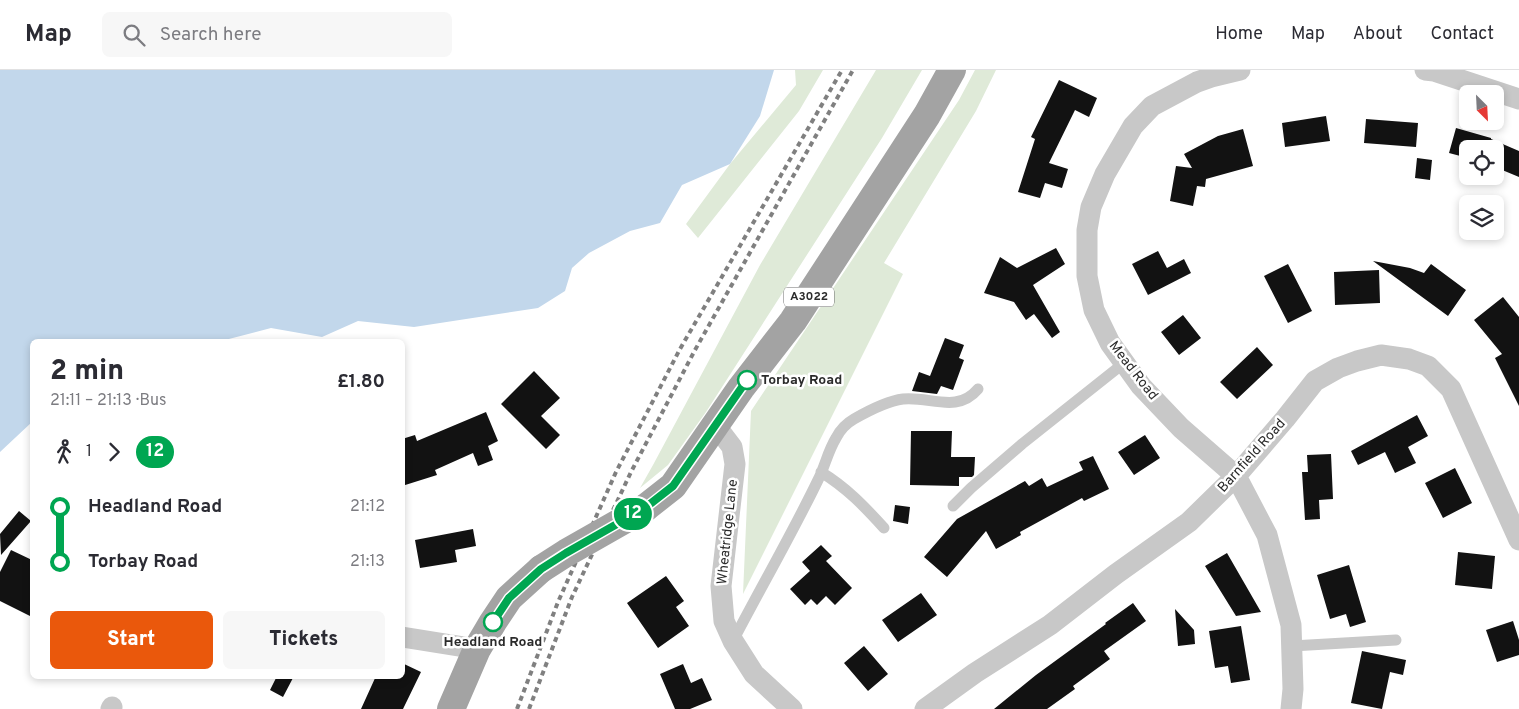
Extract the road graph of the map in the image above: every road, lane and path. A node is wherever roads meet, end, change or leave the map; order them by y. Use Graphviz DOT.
graph roads {
  1 [pos="952,70"];
  2 [pos="1240,70"];
  3 [pos="1425,70"];
  4 [pos="1519,98"];
  5 [pos="1124,363"];
  6 [pos="978,389"];
  7 [pos="716,426"];
  8 [pos="821,472"];
  9 [pos="1236,476"];
  10 [pos="953,506"];
  11 [pos="884,528"];
  12 [pos="1519,540"];
  13 [pos="405,637"];
  14 [pos="1396,640"];
  15 [pos="733,641"];
  16 [pos="1292,646"];
  17 [pos="477,649"];
  18 [pos="451,709"];
  19 [pos="792,709"];
  20 [pos="925,709"];
  21 [pos="1291,709"];
  1 -- 7 [label="main road, A3022"];
  2 -- 5 [label="street, Mead Road"];
  3 -- 4 [label="street"];
  5 -- 9 [label="street, Mead Road"];
  5 -- 10 [label="lane"];
  6 -- 8 [label="lane"];
  7 -- 15 [label="street, Wheatridge Lane"];
  7 -- 17 [label="main road, A3022, bridge"];
  8 -- 11 [label="lane"];
  8 -- 15 [label="lane"];
  9 -- 12 [label="street, Barnfield Road"];
  9 -- 16 [label="street, Mead Road"];
  9 -- 20 [label="street, Barnfield Road"];
  13 -- 17 [label="street"];
  14 -- 16 [label="lane"];
  15 -- 19 [label="street, Wheatridge Lane"];
  16 -- 21 [label="street, Mead Road"];
  17 -- 18 [label="main road, A3022"];
}
